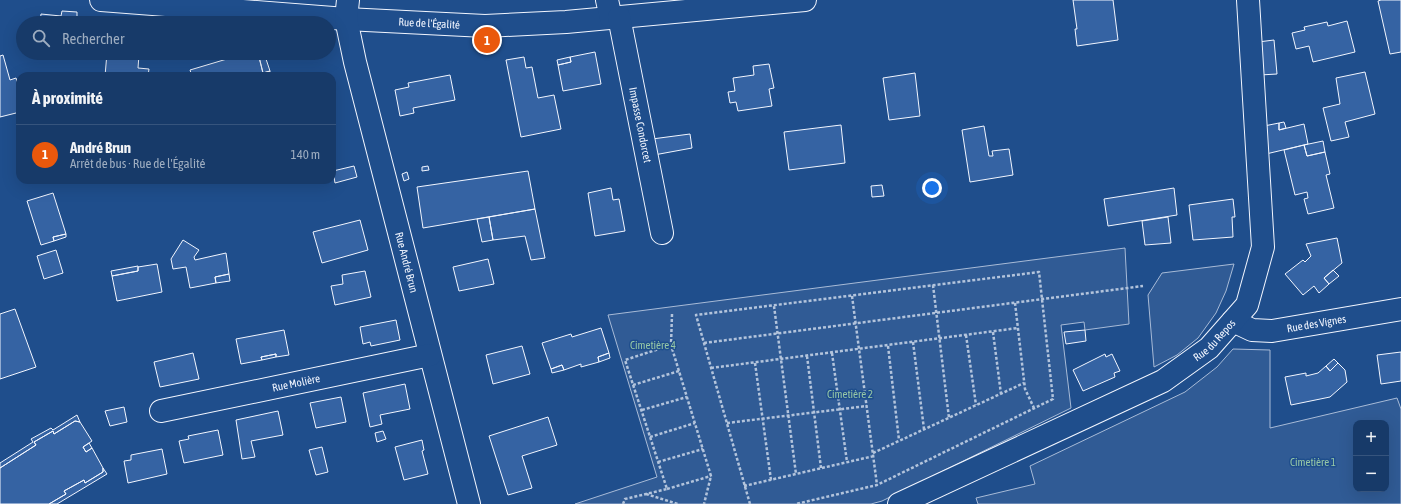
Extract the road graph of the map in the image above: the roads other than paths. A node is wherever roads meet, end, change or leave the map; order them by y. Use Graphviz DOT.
graph roads {
  1 [pos="101,0"];
  2 [pos="805,0"];
  3 [pos="1248,0"];
  4 [pos="347,10"];
  5 [pos="612,12"];
  6 [pos="662,233"];
  7 [pos="1401,309"];
  8 [pos="1233,321"];
  9 [pos="430,355"];
  10 [pos="162,411"];
  11 [pos="469,504"];
  12 [pos="899,504"];
  1 -- 4 [label="street, Rue de l'Égalité"];
  2 -- 5 [label="street, Rue de l'Égalité"];
  3 -- 8 [label="street, Rue du Repos"];
  4 -- 5 [label="street, Rue de l'Égalité"];
  4 -- 9 [label="street, Rue André Brun"];
  5 -- 6 [label="street, Impasse Condorcet"];
  7 -- 8 [label="street, Rue des Vignes"];
  8 -- 12 [label="street, Rue du Repos"];
  9 -- 10 [label="street, Rue Molière"];
  9 -- 11 [label="street, Rue André Brun"];
}
